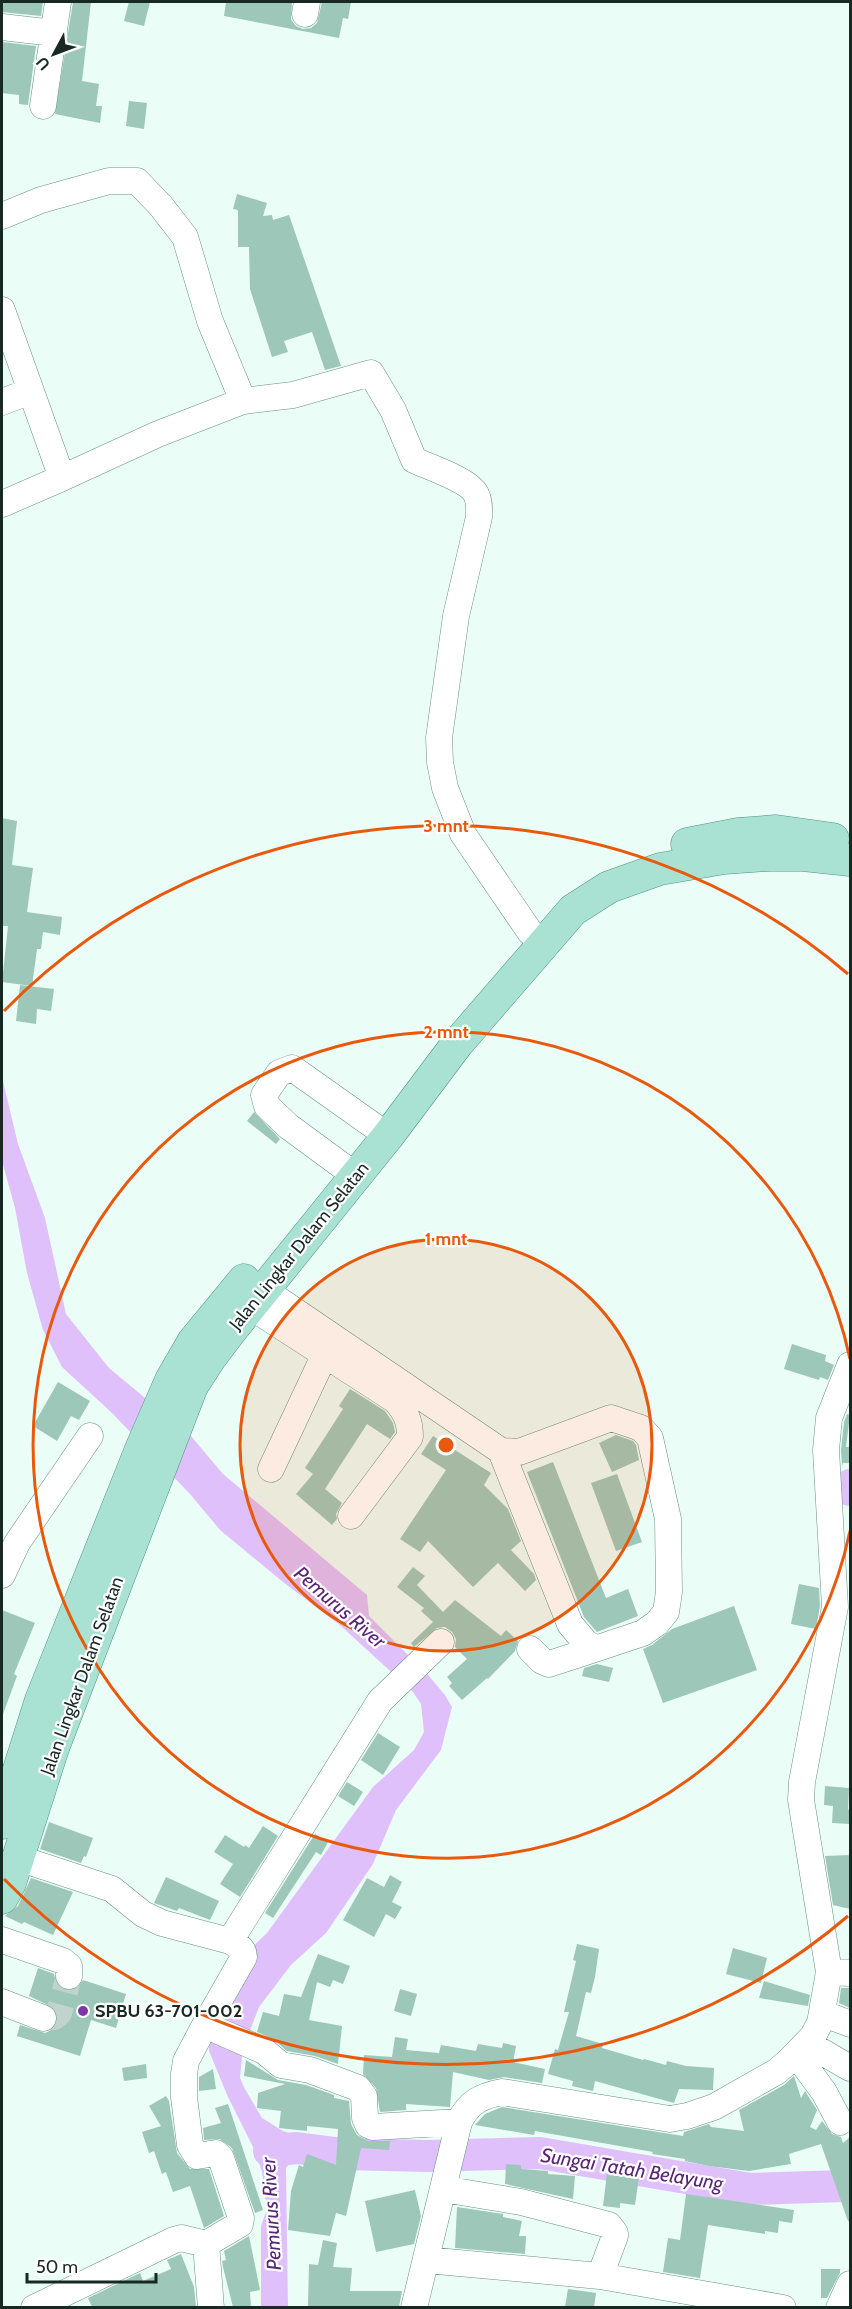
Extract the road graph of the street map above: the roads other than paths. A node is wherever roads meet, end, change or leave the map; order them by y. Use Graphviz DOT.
graph roads {
  1 [pos="58,2"];
  2 [pos="2,27"];
  3 [pos="54,33"];
  4 [pos="43,106"];
  5 [pos="2,216"];
  6 [pos="2,310"];
  7 [pos="31,392"];
  8 [pos="243,401"];
  9 [pos="2,402"];
  10 [pos="62,478"];
  11 [pos="2,504"];
  12 [pos="850,842"];
  13 [pos="748,845"];
  14 [pos="850,860"];
  15 [pos="530,932"];
  16 [pos="382,1132"];
  17 [pos="349,1171"];
  18 [pos="249,1297"];
  19 [pos="325,1354"];
  20 [pos="850,1365"];
  21 [pos="90,1436"];
  22 [pos="501,1451"];
  23 [pos="271,1469"];
  24 [pos="351,1516"];
  25 [pos="2,1575"];
  26 [pos="441,1642"];
  27 [pos="530,1649"];
  28 [pos="594,1649"];
  29 [pos="55,1704"];
  30 [pos="2,1823"];
  31 [pos="18,1858"];
  32 [pos="2,1898"];
  33 [pos="2,1940"];
  34 [pos="230,1941"];
  35 [pos="840,1973"];
  36 [pos="69,1976"];
  37 [pos="2,2002"];
  38 [pos="822,2013"];
  39 [pos="43,2018"];
  40 [pos="850,2024"];
  41 [pos="207,2026"];
  42 [pos="802,2049"];
  43 [pos="850,2068"];
  44 [pos="840,2122"];
  45 [pos="459,2125"];
  46 [pos="445,2181"];
  47 [pos="206,2244"];
  48 [pos="426,2260"];
  49 [pos="600,2276"];
  50 [pos="850,2284"];
  51 [pos="696,2300"];
  52 [pos="34,2307"];
  53 [pos="211,2307"];
  54 [pos="414,2307"];
  55 [pos="783,2307"];
  56 [pos="839,2307"];
  1 -- 3 [label="street"];
  2 -- 3 [label="street"];
  3 -- 4 [label="street"];
  5 -- 8 [label="street"];
  6 -- 7 [label="street"];
  7 -- 9 [label="street"];
  7 -- 10 [label="street"];
  8 -- 10 [label="street"];
  8 -- 15 [label="street"];
  10 -- 11 [label="street"];
  12 -- 13 [label="main road, Jalan Lingkar Dalam Selatan"];
  13 -- 14 [label="main road, Jalan Lingkar Dalam Selatan"];
  13 -- 15 [label="main road, Jalan Lingkar Dalam Selatan"];
  13 -- 16 [label="main road, Jalan Lingkar Dalam Selatan"];
  15 -- 16 [label="main road, Jalan Lingkar Dalam Selatan"];
  16 -- 17 [label="main road, Jalan Lingkar Dalam Selatan"];
  16 -- 17 [label="street"];
  17 -- 18 [label="main road, Jalan Lingkar Dalam Selatan"];
  18 -- 19 [label="street"];
  18 -- 22 [label="street"];
  18 -- 29 [label="main road, Jalan Lingkar Dalam Selatan"];
  19 -- 23 [label="street"];
  19 -- 24 [label="street"];
  20 -- 35 [label="street"];
  21 -- 25 [label="street"];
  22 -- 28 [label="street"];
  22 -- 28 [label="street"];
  26 -- 34 [label="street"];
  27 -- 28 [label="street"];
  29 -- 30 [label="main road, Jalan Lingkar Dalam Selatan"];
  29 -- 31 [label="main road, Jalan Lingkar Dalam Selatan"];
  31 -- 32 [label="main road, Jalan Lingkar Dalam Selatan"];
  31 -- 34 [label="street"];
  33 -- 36 [label="street"];
  34 -- 41 [label="street"];
  35 -- 38 [label="street"];
  37 -- 39 [label="street"];
  38 -- 40 [label="street"];
  38 -- 42 [label="street"];
  41 -- 45 [label="street"];
  41 -- 47 [label="street"];
  42 -- 43 [label="street"];
  42 -- 44 [label="street"];
  42 -- 45 [label="street"];
  45 -- 46 [label="street"];
  46 -- 48 [label="street"];
  46 -- 49 [label="street"];
  47 -- 52 [label="street"];
  47 -- 53 [label="street"];
  48 -- 49 [label="street"];
  48 -- 54 [label="street"];
  49 -- 51 [label="street"];
  50 -- 56 [label="street"];
  51 -- 55 [label="street"];
}
